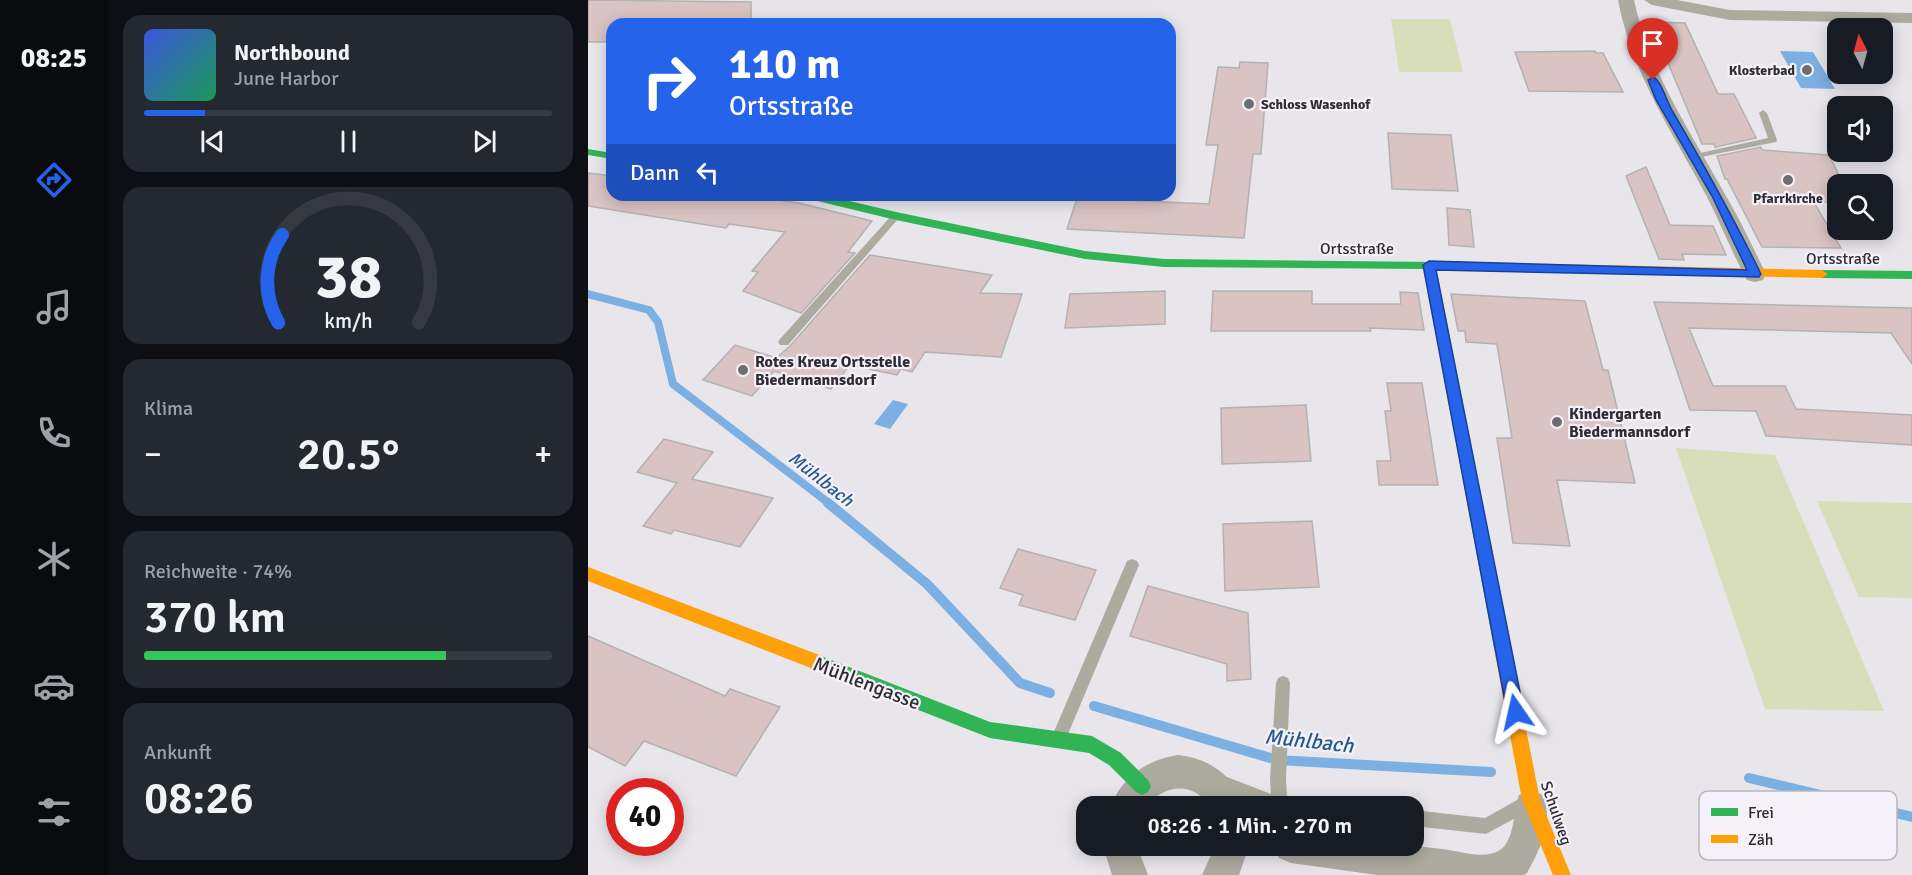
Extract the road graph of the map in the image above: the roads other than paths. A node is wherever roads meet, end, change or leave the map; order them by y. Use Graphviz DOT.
graph roads {
  1 [pos="1626,0"];
  2 [pos="1652,0"];
  3 [pos="1912,18"];
  4 [pos="1763,113"];
  5 [pos="588,152"];
  6 [pos="606,155"];
  7 [pos="1694,157"];
  8 [pos="834,201"];
  9 [pos="896,216"];
  10 [pos="1429,265"];
  11 [pos="1755,274"];
  12 [pos="1912,275"];
  13 [pos="784,342"];
  14 [pos="1132,565"];
  15 [pos="588,574"];
  16 [pos="1283,683"];
  17 [pos="1058,741"];
  18 [pos="1195,773"];
  19 [pos="1530,794"];
  20 [pos="1134,796"];
  21 [pos="1135,796"];
  22 [pos="1223,796"];
  23 [pos="1254,796"];
  24 [pos="1279,796"];
  25 [pos="1424,819"];
  26 [pos="1123,856"];
  27 [pos="1230,856"];
  28 [pos="1365,856"];
  29 [pos="1131,875"];
  30 [pos="1220,875"];
  31 [pos="1562,875"];
  1 -- 7 [label="street"];
  2 -- 3 [label="street"];
  4 -- 7 [label="lane"];
  5 -- 6 [label="street"];
  7 -- 11 [label="street"];
  8 -- 9 [label="street, Ortsstraße"];
  9 -- 10 [label="street, Ortsstraße"];
  9 -- 13 [label="lane"];
  10 -- 11 [label="street, Ortsstraße"];
  10 -- 19 [label="street, Schulweg"];
  11 -- 12 [label="street, Ortsstraße"];
  14 -- 17 [label="lane"];
  15 -- 17 [label="street, Mühlengasse"];
  16 -- 24 [label="lane"];
  17 -- 20 [label="street, Mühlengasse"];
  18 -- 21 [label="street, Mühlengasse"];
  18 -- 22 [label="street"];
  18 -- 23 [label="lane"];
  19 -- 25 [label="lane"];
  19 -- 28 [label="street"];
  19 -- 31 [label="street, Schulweg"];
  26 -- 29 [label="street"];
  27 -- 30 [label="street"];
}
